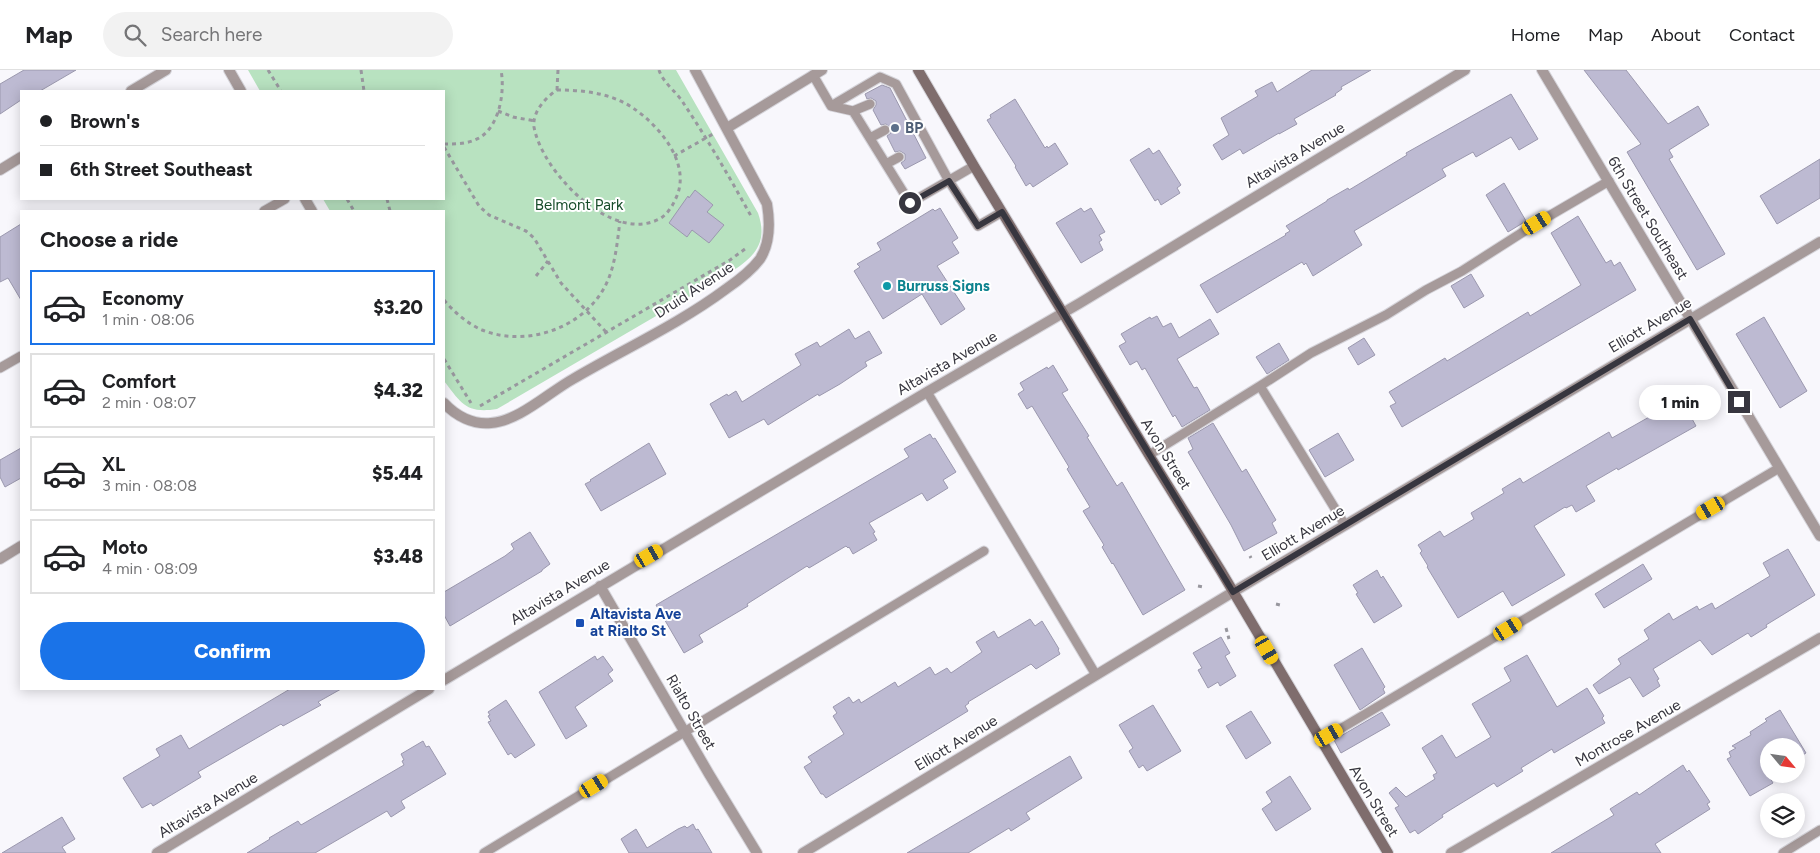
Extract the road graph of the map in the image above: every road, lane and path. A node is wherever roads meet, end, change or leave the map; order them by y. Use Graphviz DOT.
graph roads {
  1 [pos="166,70"];
  2 [pos="229,70"];
  3 [pos="268,70"];
  4 [pos="361,70"];
  5 [pos="501,70"];
  6 [pos="558,70"];
  7 [pos="659,70"];
  8 [pos="695,70"];
  9 [pos="918,70"];
  10 [pos="1465,70"];
  11 [pos="1542,70"];
  12 [pos="817,73"];
  13 [pos="133,90"];
  14 [pos="240,90"];
  15 [pos="280,90"];
  16 [pos="364,90"];
  17 [pos="557,90"];
  18 [pos="870,104"];
  19 [pos="831,106"];
  20 [pos="498,111"];
  21 [pos="853,111"];
  22 [pos="535,121"];
  23 [pos="726,128"];
  24 [pos="885,130"];
  25 [pos="706,138"];
  26 [pos="870,138"];
  27 [pos="445,146"];
  28 [pos="445,148"];
  29 [pos="674,156"];
  30 [pos="20,158"];
  31 [pos="899,158"];
  32 [pos="886,164"];
  33 [pos="974,166"];
  34 [pos="0,170"];
  35 [pos="949,181"];
  36 [pos="1609,181"];
  37 [pos="283,200"];
  38 [pos="266,210"];
  39 [pos="1002,212"];
  40 [pos="752,218"];
  41 [pos="620,221"];
  42 [pos="1820,242"];
  43 [pos="749,245"];
  44 [pos="548,261"];
  45 [pos="536,276"];
  46 [pos="445,301"];
  47 [pos="586,310"];
  48 [pos="1063,313"];
  49 [pos="1690,319"];
  50 [pos="606,332"];
  51 [pos="20,357"];
  52 [pos="445,360"];
  53 [pos="0,368"];
  54 [pos="1260,386"];
  55 [pos="927,392"];
  56 [pos="445,404"];
  57 [pos="1149,455"];
  58 [pos="1778,468"];
  59 [pos="1346,525"];
  60 [pos="1820,536"];
  61 [pos="20,547"];
  62 [pos="984,551"];
  63 [pos="0,559"];
  64 [pos="600,586"];
  65 [pos="1233,592"];
  66 [pos="1820,638"];
  67 [pos="1096,675"];
  68 [pos="445,679"];
  69 [pos="427,690"];
  70 [pos="685,731"];
  71 [pos="1320,740"];
  72 [pos="1820,830"];
  73 [pos="157,853"];
  74 [pos="484,853"];
  75 [pos="757,853"];
  76 [pos="803,853"];
  77 [pos="1388,853"];
  78 [pos="1451,853"];
  79 [pos="1783,853"];
  1 -- 13 [label="street"];
  2 -- 14 [label="street"];
  3 -- 15 [label="path"];
  4 -- 16 [label="path"];
  5 -- 20 [label="path"];
  6 -- 17 [label="path"];
  7 -- 25 [label="path"];
  8 -- 23 [label="street"];
  9 -- 33 [label="main road, Avon Street"];
  10 -- 48 [label="street, Altavista Avenue"];
  11 -- 36 [label="street, 6th Street Southeast"];
  12 -- 19 [label="lane"];
  12 -- 23 [label="street"];
  17 -- 22 [label="path"];
  17 -- 29 [label="path"];
  18 -- 21 [label="lane"];
  19 -- 21 [label="lane"];
  19 -- 35 [label="lane"];
  20 -- 22 [label="path"];
  20 -- 27 [label="path"];
  21 -- 26 [label="lane"];
  22 -- 41 [label="path"];
  23 -- 25 [label="path"];
  23 -- 56 [label="street, Druid Avenue"];
  24 -- 26 [label="lane"];
  25 -- 29 [label="path"];
  25 -- 40 [label="path"];
  26 -- 32 [label="lane"];
  28 -- 44 [label="path"];
  29 -- 41 [label="path"];
  30 -- 34 [label="street"];
  31 -- 32 [label="lane"];
  32 -- 35 [label="lane"];
  33 -- 35 [label="lane"];
  33 -- 39 [label="main road, Avon Street"];
  35 -- 39 [label="lane"];
  36 -- 49 [label="street, 6th Street Southeast"];
  36 -- 54 [label="lane"];
  37 -- 38 [label="lane"];
  39 -- 48 [label="main road, Avon Street"];
  41 -- 47 [label="path"];
  42 -- 49 [label="street, Elliott Avenue"];
  43 -- 50 [label="path"];
  44 -- 45 [label="path"];
  44 -- 47 [label="path"];
  46 -- 47 [label="path"];
  47 -- 50 [label="path"];
  48 -- 55 [label="street, Altavista Avenue"];
  48 -- 57 [label="main road, Avon Street"];
  49 -- 58 [label="street, 6th Street Southeast"];
  49 -- 59 [label="street, Elliott Avenue"];
  50 -- 52 [label="path"];
  51 -- 53 [label="lane"];
  54 -- 57 [label="lane"];
  54 -- 59 [label="lane"];
  55 -- 64 [label="street, Altavista Avenue"];
  55 -- 67 [label="lane"];
  57 -- 65 [label="main road, Avon Street"];
  58 -- 60 [label="street, 6th Street Southeast"];
  58 -- 71 [label="lane"];
  59 -- 65 [label="street, Elliott Avenue"];
  61 -- 63 [label="street"];
  62 -- 70 [label="lane"];
  64 -- 68 [label="street, Altavista Avenue"];
  64 -- 70 [label="street, Rialto Street"];
  65 -- 67 [label="street, Elliott Avenue"];
  65 -- 71 [label="main road, Avon Street"];
  66 -- 78 [label="street, Montrose Avenue"];
  67 -- 76 [label="street, Elliott Avenue"];
  69 -- 73 [label="street, Altavista Avenue"];
  70 -- 74 [label="lane"];
  70 -- 75 [label="street, Rialto Street"];
  71 -- 77 [label="main road, Avon Street"];
  72 -- 79 [label="lane"];
}
